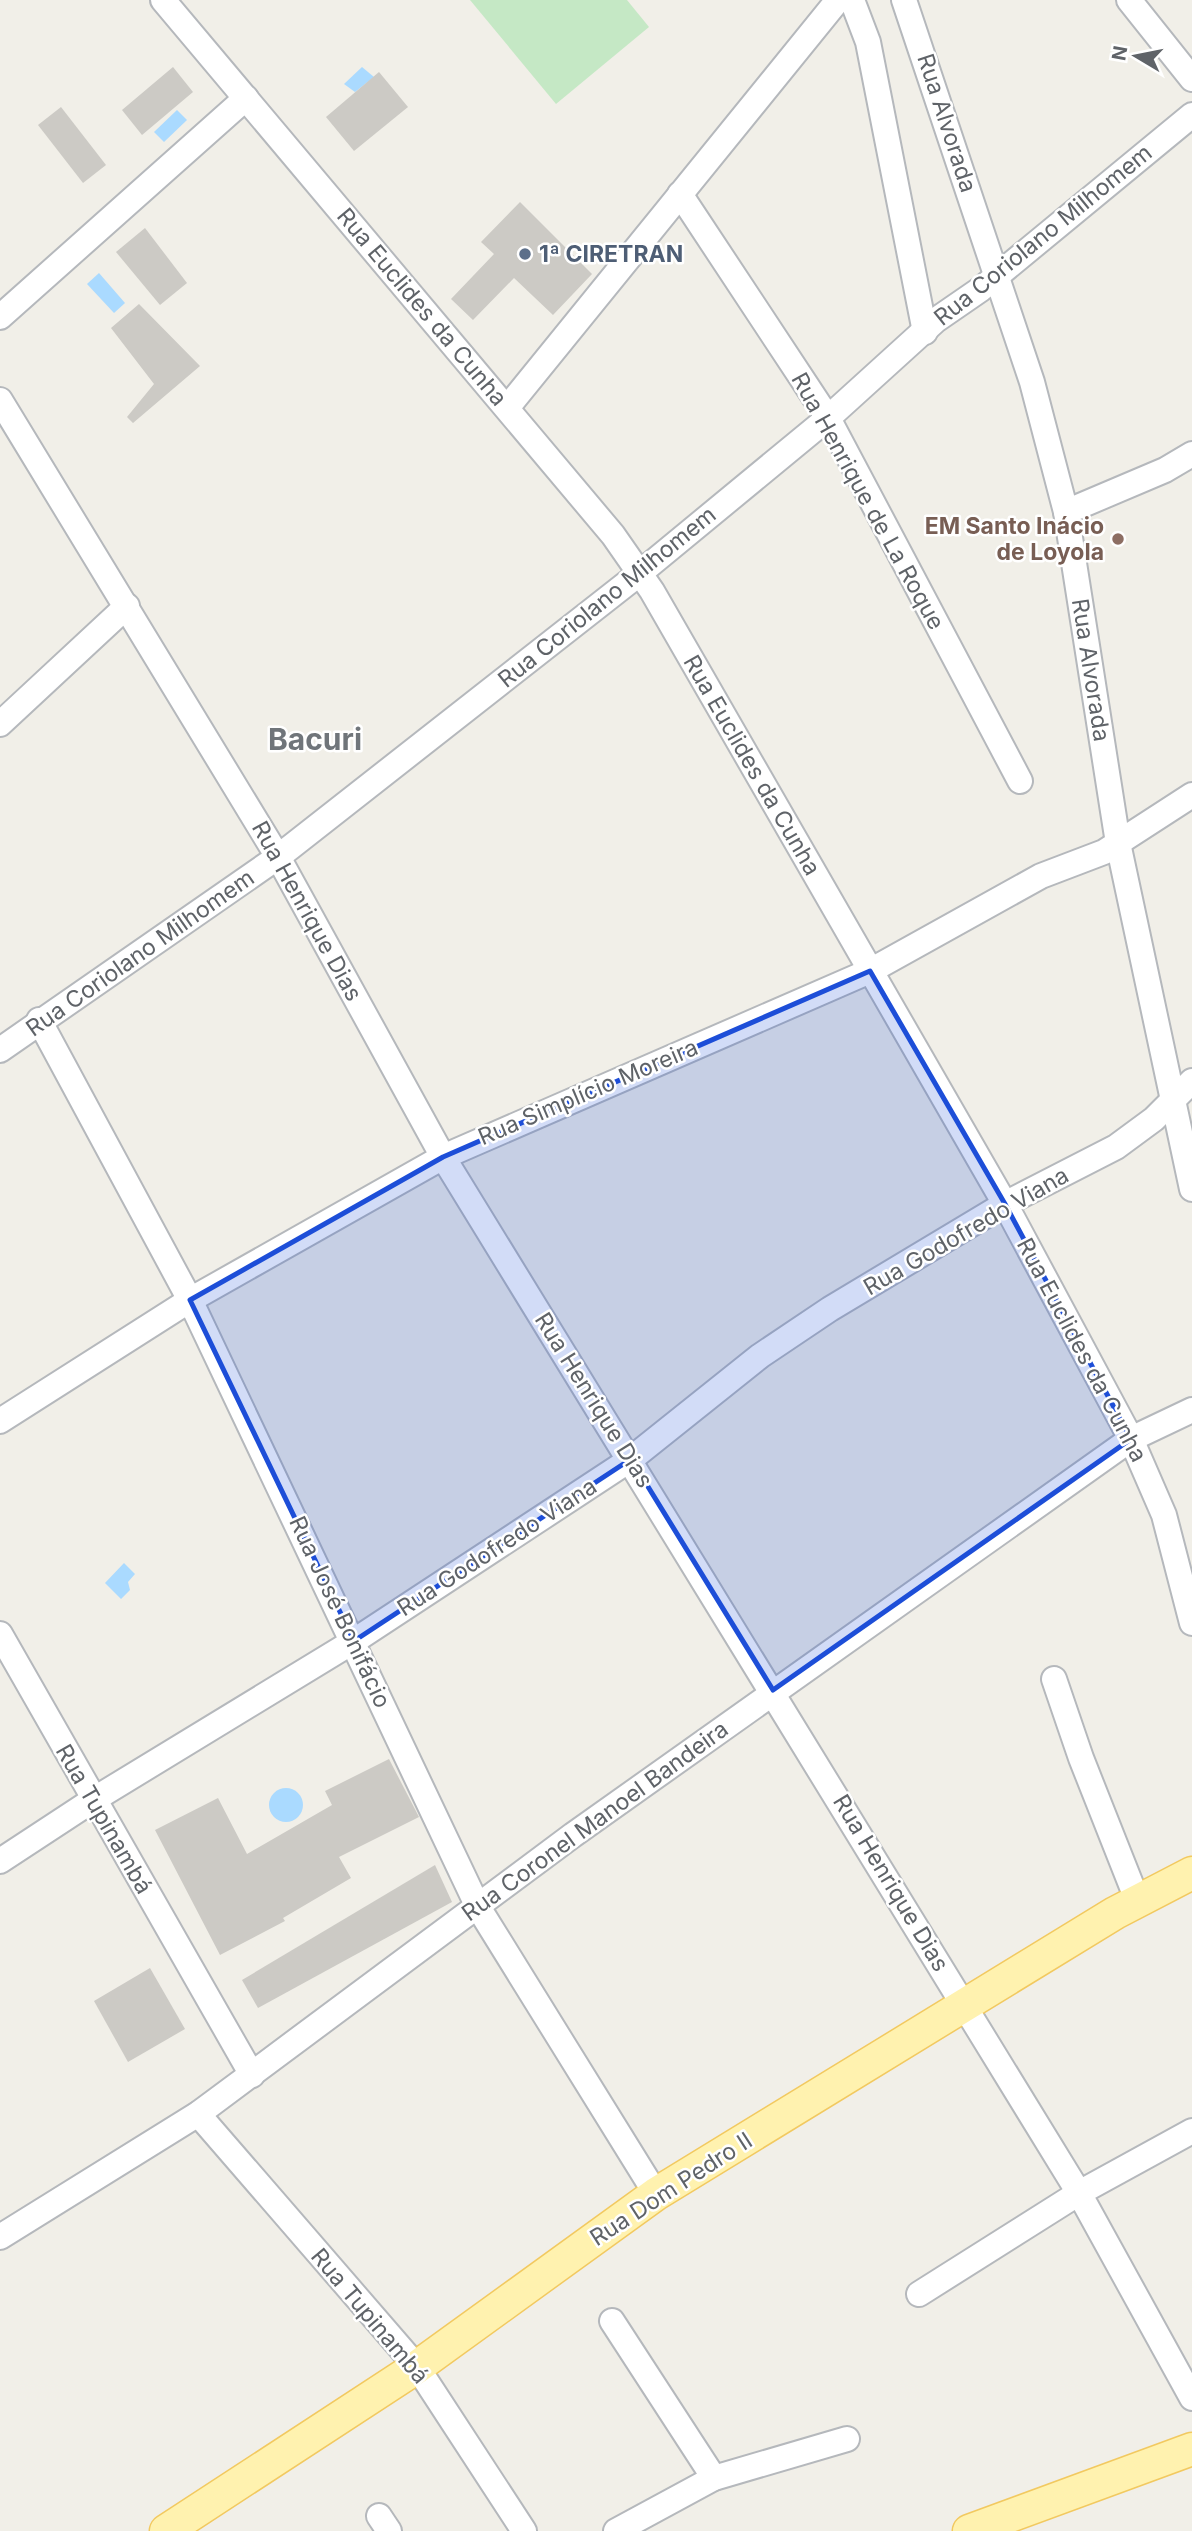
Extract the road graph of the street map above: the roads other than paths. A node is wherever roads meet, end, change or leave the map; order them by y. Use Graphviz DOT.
graph roads {
  1 [pos="163,0"];
  2 [pos="838,0"];
  3 [pos="852,0"];
  4 [pos="904,0"];
  5 [pos="1129,0"];
  6 [pos="1191,73"];
  7 [pos="246,98"];
  8 [pos="1192,115"];
  9 [pos="680,194"];
  10 [pos="988,283"];
  11 [pos="0,317"];
  12 [pos="930,326"];
  13 [pos="0,400"];
  14 [pos="507,408"];
  15 [pos="828,418"];
  16 [pos="1192,454"];
  17 [pos="1066,512"];
  18 [pos="640,573"];
  19 [pos="127,607"];
  20 [pos="0,724"];
  21 [pos="1020,781"];
  22 [pos="1192,795"];
  23 [pos="1111,847"];
  24 [pos="278,857"];
  25 [pos="870,971"];
  26 [pos="39,1020"];
  27 [pos="0,1050"];
  28 [pos="1192,1081"];
  29 [pos="1173,1101"];
  30 [pos="443,1157"];
  31 [pos="1192,1189"];
  32 [pos="1005,1204"];
  33 [pos="190,1300"];
  34 [pos="1184,1413"];
  35 [pos="0,1421"];
  36 [pos="1131,1438"];
  37 [pos="631,1459"];
  38 [pos="1192,1623"];
  39 [pos="0,1634"];
  40 [pos="354,1641"];
  41 [pos="1054,1679"];
  42 [pos="773,1690"];
  43 [pos="93,1800"];
  44 [pos="0,1861"];
  45 [pos="1192,1873"];
  46 [pos="1138,1902"];
  47 [pos="478,1907"];
  48 [pos="964,2004"];
  49 [pos="252,2075"];
  50 [pos="198,2114"];
  51 [pos="1192,2131"];
  52 [pos="1079,2193"];
  53 [pos="656,2194"];
  54 [pos="0,2237"];
  55 [pos="919,2294"];
  56 [pos="612,2321"];
  57 [pos="417,2367"];
  58 [pos="1192,2398"];
  59 [pos="846,2439"];
  60 [pos="1192,2449"];
  61 [pos="714,2478"];
  62 [pos="166,2531"];
  63 [pos="524,2531"];
  64 [pos="616,2531"];
  65 [pos="969,2531"];
  1 -- 7 [label="street, Rua Euclides da Cunha"];
  2 -- 9 [label="street"];
  3 -- 12 [label="street"];
  4 -- 10 [label="street, Rua Alvorada"];
  5 -- 6 [label="street"];
  7 -- 11 [label="street"];
  7 -- 14 [label="street, Rua Euclides da Cunha"];
  8 -- 10 [label="street, Rua Coriolano Milhomem"];
  9 -- 14 [label="street"];
  9 -- 15 [label="street, Rua Henrique de La Roque"];
  10 -- 12 [label="street, Rua Coriolano Milhomem"];
  10 -- 17 [label="street, Rua Alvorada"];
  12 -- 15 [label="street, Rua Coriolano Milhomem"];
  13 -- 19 [label="street, Rua Henrique Dias"];
  14 -- 18 [label="street, Rua Euclides da Cunha"];
  15 -- 18 [label="street, Rua Coriolano Milhomem"];
  15 -- 21 [label="street, Rua Henrique de La Roque"];
  16 -- 17 [label="street"];
  17 -- 23 [label="street, Rua Alvorada"];
  18 -- 24 [label="street, Rua Coriolano Milhomem"];
  18 -- 25 [label="street, Rua Euclides da Cunha"];
  19 -- 20 [label="street"];
  19 -- 24 [label="street, Rua Henrique Dias"];
  22 -- 23 [label="street, Rua Simplício Moreira"];
  23 -- 25 [label="street, Rua Simplício Moreira"];
  23 -- 29 [label="street, Rua Alvorada"];
  24 -- 26 [label="street, Rua Coriolano Milhomem"];
  24 -- 30 [label="street, Rua Henrique Dias"];
  25 -- 30 [label="street, Rua Simplício Moreira"];
  25 -- 32 [label="street, Rua Euclides da Cunha"];
  26 -- 27 [label="street, Rua Coriolano Milhomem"];
  26 -- 33 [label="street, Rua José Bonifácio"];
  28 -- 29 [label="street, Rua Godofredo Viana"];
  29 -- 31 [label="street, Rua Alvorada"];
  29 -- 32 [label="street, Rua Godofredo Viana"];
  30 -- 33 [label="street, Rua Simplício Moreira"];
  30 -- 37 [label="street, Rua Henrique Dias"];
  32 -- 36 [label="street, Rua Euclides da Cunha"];
  32 -- 37 [label="street, Rua Godofredo Viana"];
  33 -- 35 [label="street, Rua Simplício Moreira"];
  33 -- 40 [label="street, Rua José Bonifácio"];
  34 -- 36 [label="street, Rua Coronel Manoel Bandeira"];
  36 -- 38 [label="street, Rua Euclides da Cunha"];
  36 -- 42 [label="street, Rua Coronel Manoel Bandeira"];
  37 -- 40 [label="street, Rua Godofredo Viana"];
  37 -- 42 [label="street, Rua Henrique Dias"];
  39 -- 43 [label="street, Rua Tupinambá"];
  40 -- 43 [label="street, Rua Godofredo Viana"];
  40 -- 47 [label="street, Rua José Bonifácio"];
  41 -- 46 [label="street"];
  42 -- 47 [label="street, Rua Coronel Manoel Bandeira"];
  42 -- 48 [label="street, Rua Henrique Dias"];
  43 -- 44 [label="street, Rua Godofredo Viana"];
  43 -- 49 [label="street, Rua Tupinambá"];
  45 -- 46 [label="main road, Rua Dom Pedro II"];
  46 -- 48 [label="main road, Rua Dom Pedro II"];
  47 -- 49 [label="street, Rua Coronel Manoel Bandeira"];
  47 -- 53 [label="street, Rua José Bonifácio"];
  48 -- 52 [label="street, Rua Henrique Dias"];
  48 -- 53 [label="main road, Rua Dom Pedro II"];
  49 -- 50 [label="street, Rua Coronel Manoel Bandeira"];
  50 -- 54 [label="street, Rua Coronel Manoel Bandeira"];
  50 -- 57 [label="street, Rua Tupinambá"];
  51 -- 52 [label="street"];
  52 -- 55 [label="street"];
  52 -- 58 [label="street, Rua Henrique Dias"];
  53 -- 57 [label="main road, Rua Dom Pedro II"];
  56 -- 61 [label="street"];
  57 -- 62 [label="main road, Rua Dom Pedro II"];
  57 -- 63 [label="street, Rua Tupinambá"];
  59 -- 61 [label="street"];
  60 -- 65 [label="main road"];
  61 -- 64 [label="street"];
}
